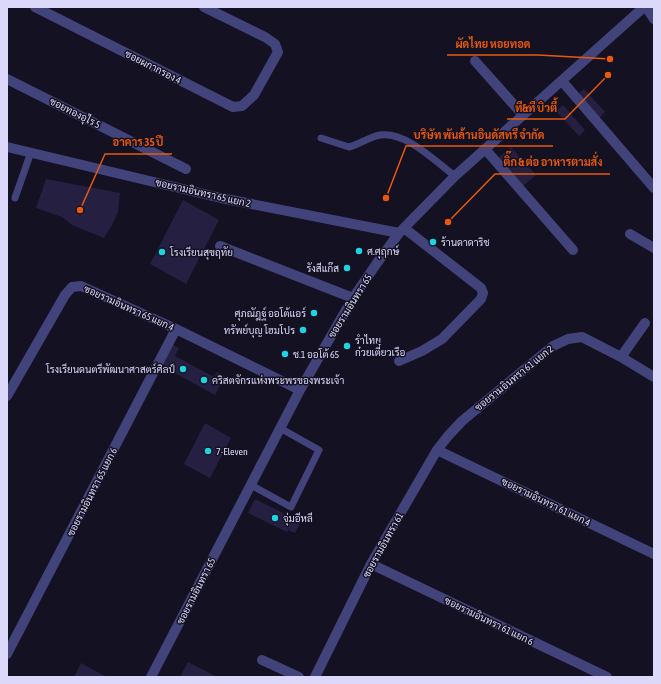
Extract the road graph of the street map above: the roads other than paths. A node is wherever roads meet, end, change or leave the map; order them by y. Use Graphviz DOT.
graph roads {
  1 [pos="35,7"];
  2 [pos="204,7"];
  3 [pos="645,7"];
  4 [pos="654,19"];
  5 [pos="475,61"];
  6 [pos="7,79"];
  7 [pos="562,81"];
  8 [pos="523,115"];
  9 [pos="322,138"];
  10 [pos="7,147"];
  11 [pos="485,149"];
  12 [pos="32,152"];
  13 [pos="186,169"];
  14 [pos="455,176"];
  15 [pos="654,188"];
  16 [pos="15,198"];
  17 [pos="402,230"];
  18 [pos="630,234"];
  19 [pos="220,246"];
  20 [pos="654,248"];
  21 [pos="573,250"];
  22 [pos="353,298"];
  23 [pos="645,322"];
  24 [pos="176,329"];
  25 [pos="621,357"];
  26 [pos="398,361"];
  27 [pos="654,376"];
  28 [pos="300,390"];
  29 [pos="7,396"];
  30 [pos="462,421"];
  31 [pos="280,428"];
  32 [pos="437,450"];
  33 [pos="251,485"];
  34 [pos="654,554"];
  35 [pos="371,564"];
  36 [pos="7,654"];
  37 [pos="262,660"];
  38 [pos="152,677"];
  39 [pos="299,677"];
  40 [pos="315,677"];
  41 [pos="607,677"];
  1 -- 2 [label="street, ซอยผกากรอง 4"];
  3 -- 4 [label="street"];
  3 -- 7 [label="street, ซอยรามอินทรา 65"];
  5 -- 8 [label="street"];
  6 -- 13 [label="street, ซอยทองอุไร 5"];
  7 -- 8 [label="street, ซอยรามอินทรา 65"];
  7 -- 15 [label="street"];
  8 -- 11 [label="street, ซอยรามอินทรา 65"];
  9 -- 14 [label="lane"];
  10 -- 12 [label="street, ซอยรามอินทรา 65 แยก 2"];
  11 -- 14 [label="street, ซอยรามอินทรา 65"];
  11 -- 21 [label="street"];
  12 -- 16 [label="lane"];
  12 -- 17 [label="street, ซอยรามอินทรา 65 แยก 2"];
  14 -- 17 [label="street, ซอยรามอินทรา 65"];
  17 -- 22 [label="street, ซอยรามอินทรา 65"];
  17 -- 26 [label="street"];
  18 -- 20 [label="street"];
  19 -- 22 [label="street"];
  22 -- 28 [label="street, ซอยรามอินทรา 65"];
  23 -- 25 [label="street"];
  24 -- 28 [label="street, ซอยรามอินทรา 65 แยก 4"];
  24 -- 29 [label="street, ซอยรามอินทรา 65 แยก 4"];
  24 -- 36 [label="street, ซอยรามอินทรา 65 แยก 6"];
  25 -- 27 [label="street, ซอยรามอินทรา 61 แยก 2"];
  25 -- 30 [label="street, ซอยรามอินทรา 61 แยก 2"];
  28 -- 31 [label="street, ซอยรามอินทรา 65"];
  30 -- 32 [label="street, ซอยรามอินทรา 61"];
  31 -- 33 [label="street, ซอยรามอินทรา 65"];
  31 -- 33 [label="lane"];
  32 -- 34 [label="street, ซอยรามอินทรา 61 แยก 4"];
  32 -- 35 [label="street, ซอยรามอินทรา 61"];
  33 -- 38 [label="street, ซอยรามอินทรา 65"];
  35 -- 40 [label="street, ซอยรามอินทรา 61"];
  35 -- 41 [label="street, ซอยรามอินทรา 61 แยก 6"];
  37 -- 39 [label="street"];
}
